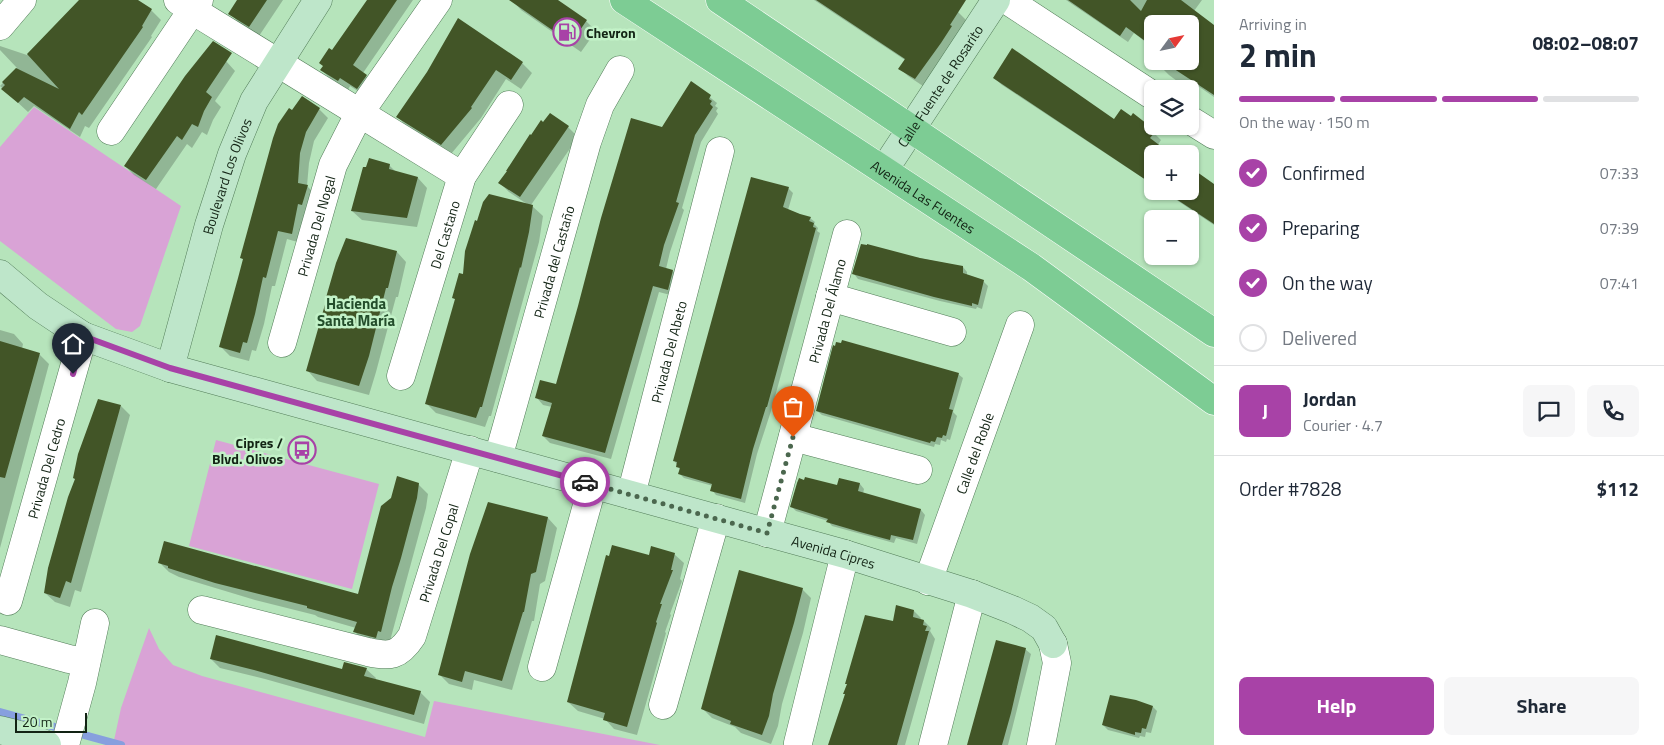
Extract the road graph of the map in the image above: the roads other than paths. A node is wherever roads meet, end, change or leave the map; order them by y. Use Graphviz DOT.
graph roads {
  1 [pos="22,0"];
  2 [pos="318,0"];
  3 [pos="438,0"];
  4 [pos="624,0"];
  5 [pos="720,0"];
  6 [pos="996,0"];
  7 [pos="1006,0"];
  8 [pos="189,3"];
  9 [pos="0,26"];
  10 [pos="278,63"];
  11 [pos="620,70"];
  12 [pos="1144,90"];
  13 [pos="509,105"];
  14 [pos="360,112"];
  15 [pos="1199,126"];
  16 [pos="912,128"];
  17 [pos="111,131"];
  18 [pos="1214,135"];
  19 [pos="720,151"];
  20 [pos="884,170"];
  21 [pos="462,176"];
  22 [pos="846,234"];
  23 [pos="0,274"];
  24 [pos="830,297"];
  25 [pos="1020,325"];
  26 [pos="952,332"];
  27 [pos="1214,333"];
  28 [pos="83,336"];
  29 [pos="282,343"];
  30 [pos="170,368"];
  31 [pos="400,376"];
  32 [pos="1214,401"];
  33 [pos="793,437"];
  34 [pos="470,450"];
  35 [pos="498,458"];
  36 [pos="918,470"];
  37 [pos="593,484"];
  38 [pos="631,495"];
  39 [pos="716,518"];
  40 [pos="767,533"];
  41 [pos="844,554"];
  42 [pos="928,581"];
  43 [pos="972,594"];
  44 [pos="8,601"];
  45 [pos="202,610"];
  46 [pos="95,622"];
  47 [pos="0,640"];
  48 [pos="542,667"];
  49 [pos="84,672"];
  50 [pos="663,705"];
  51 [pos="0,730"];
  52 [pos="54,743"];
  53 [pos="798,744"];
  54 [pos="1047,744"];
  55 [pos="933,745"];
  1 -- 9 [label="street"];
  2 -- 10 [label="street, Boulevard Los Olivos"];
  3 -- 14 [label="street, Privada Del Nogal"];
  4 -- 20 [label="main road, Avenida Las Fuentes"];
  5 -- 16 [label="main road"];
  6 -- 16 [label="street, Calle Fuente de Rosarito"];
  7 -- 12 [label="street"];
  8 -- 10 [label="street"];
  8 -- 17 [label="street"];
  10 -- 14 [label="street"];
  10 -- 30 [label="street, Boulevard Los Olivos"];
  11 -- 35 [label="street, Privada del Castaño"];
  13 -- 21 [label="street, Del Castano"];
  14 -- 21 [label="street"];
  14 -- 29 [label="street, Privada Del Nogal"];
  15 -- 18 [label="street"];
  16 -- 20 [label="street, Calle Fuente de Rosarito"];
  16 -- 27 [label="main road"];
  19 -- 38 [label="street, Privada Del Abeto"];
  20 -- 32 [label="main road, Avenida Las Fuentes"];
  21 -- 31 [label="street, Del Castano"];
  22 -- 24 [label="street, Privada Del Álamo"];
  23 -- 28 [label="street, Avenida Cipres"];
  24 -- 26 [label="street"];
  24 -- 33 [label="street, Privada Del Álamo"];
  25 -- 42 [label="street, Calle del Roble"];
  28 -- 30 [label="street, Avenida Cipres"];
  28 -- 44 [label="street, Privada Del Cedro"];
  30 -- 34 [label="street, Avenida Cipres"];
  33 -- 36 [label="street"];
  33 -- 40 [label="street, Privada Del Álamo"];
  34 -- 35 [label="street, Avenida Cipres"];
  34 -- 45 [label="street, Privada Del Copal"];
  35 -- 37 [label="street, Avenida Cipres"];
  37 -- 38 [label="street, Avenida Cipres"];
  37 -- 48 [label="street"];
  38 -- 39 [label="street, Avenida Cipres"];
  39 -- 40 [label="street, Avenida Cipres"];
  39 -- 50 [label="street"];
  40 -- 41 [label="street, Avenida Cipres"];
  41 -- 42 [label="street, Avenida Cipres"];
  41 -- 53 [label="street"];
  42 -- 43 [label="street, Avenida Cipres"];
  43 -- 54 [label="street, Avenida Cipres"];
  43 -- 55 [label="street"];
  46 -- 49 [label="street"];
  47 -- 49 [label="street"];
  49 -- 52 [label="street"];
  51 -- 52 [label="street"];
}
